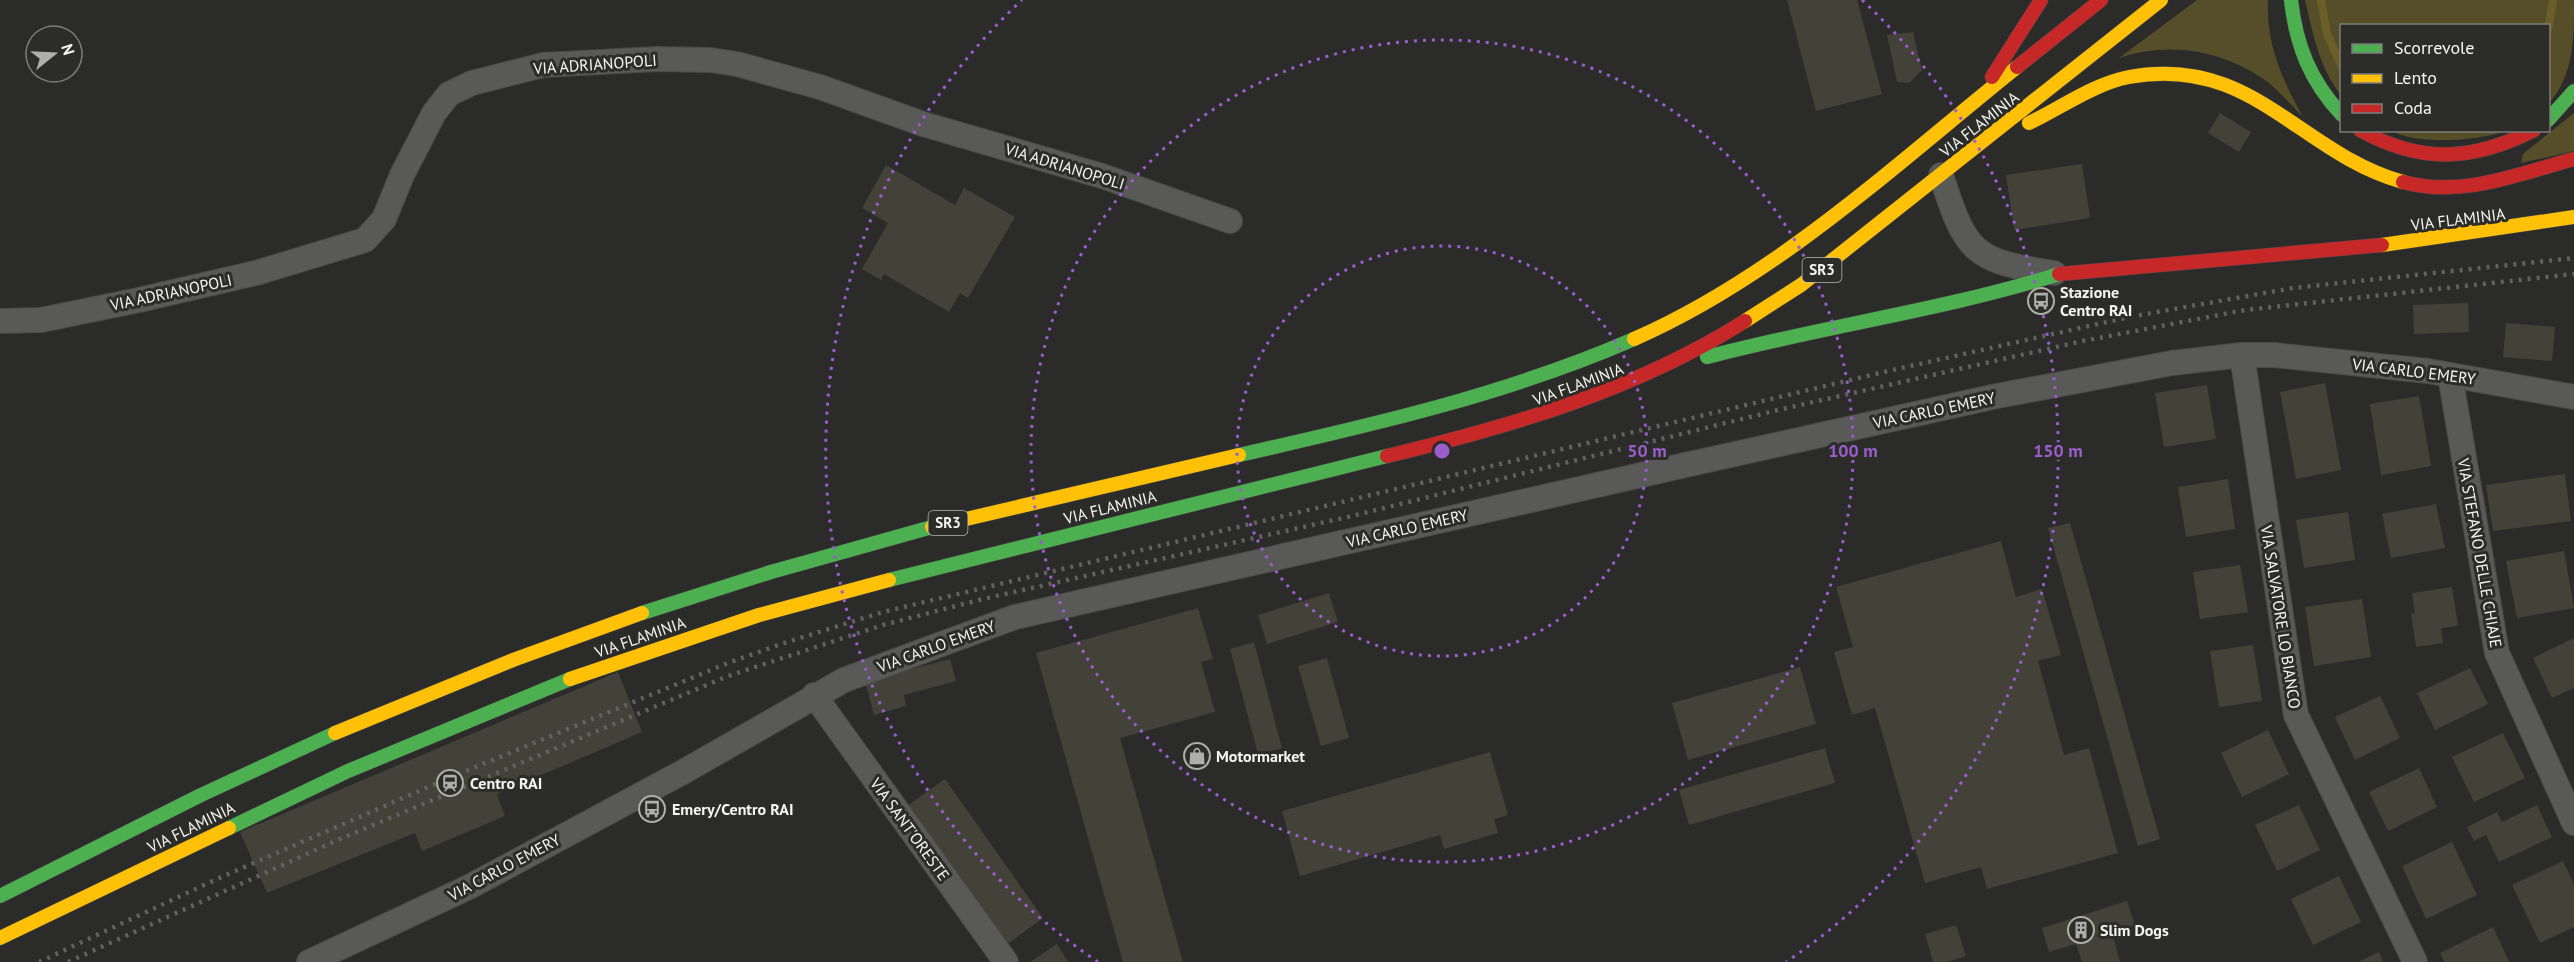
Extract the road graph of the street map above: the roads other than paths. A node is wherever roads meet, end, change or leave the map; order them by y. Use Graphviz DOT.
graph roads {
  1 [pos="2041,0"];
  2 [pos="2078,0"];
  3 [pos="2101,0"];
  4 [pos="2162,0"];
  5 [pos="2291,0"];
  6 [pos="2040,48"];
  7 [pos="2574,91"];
  8 [pos="1984,92"];
  9 [pos="2340,113"];
  10 [pos="2550,118"];
  11 [pos="2365,132"];
  12 [pos="2531,132"];
  13 [pos="1976,148"];
  14 [pos="2574,159"];
  15 [pos="1941,175"];
  16 [pos="2574,217"];
  17 [pos="1230,221"];
  18 [pos="2059,274"];
  19 [pos="0,321"];
  20 [pos="2242,355"];
  21 [pos="1653,372"];
  22 [pos="2450,375"];
  23 [pos="2574,397"];
  24 [pos="814,695"];
  25 [pos="2574,823"];
  26 [pos="0,896"];
  27 [pos="0,938"];
  28 [pos="309,962"];
  29 [pos="1006,962"];
  30 [pos="2415,962"];
  1 -- 8 [label="main road"];
  2 -- 6 [label="main road"];
  3 -- 6 [label="main road, VIA FLAMINIA / SR3"];
  4 -- 13 [label="main road, VIA FLAMINIA / SR3"];
  5 -- 9 [label="main road"];
  6 -- 8 [label="main road, VIA FLAMINIA / SR3"];
  7 -- 10 [label="main road"];
  8 -- 26 [label="main road, VIA FLAMINIA / SR3"];
  11 -- 12 [label="main road"];
  13 -- 14 [label="main road"];
  13 -- 15 [label="main road, VIA FLAMINIA / SR3"];
  15 -- 18 [label="street"];
  15 -- 21 [label="main road, VIA FLAMINIA / SR3"];
  16 -- 18 [label="main road, VIA FLAMINIA"];
  17 -- 19 [label="street, VIA ADRIANOPOLI"];
  18 -- 21 [label="main road, VIA FLAMINIA"];
  20 -- 22 [label="street, VIA CARLO EMERY"];
  20 -- 24 [label="street, VIA CARLO EMERY"];
  20 -- 30 [label="street, VIA SALVATORE LO BIANCO"];
  21 -- 27 [label="main road, VIA FLAMINIA / SR3"];
  22 -- 23 [label="street, VIA CARLO EMERY"];
  22 -- 25 [label="street, VIA STEFANO DELLE CHIAJE"];
  24 -- 28 [label="street, VIA CARLO EMERY"];
  24 -- 29 [label="street, VIA SANT'ORESTE"];
}
